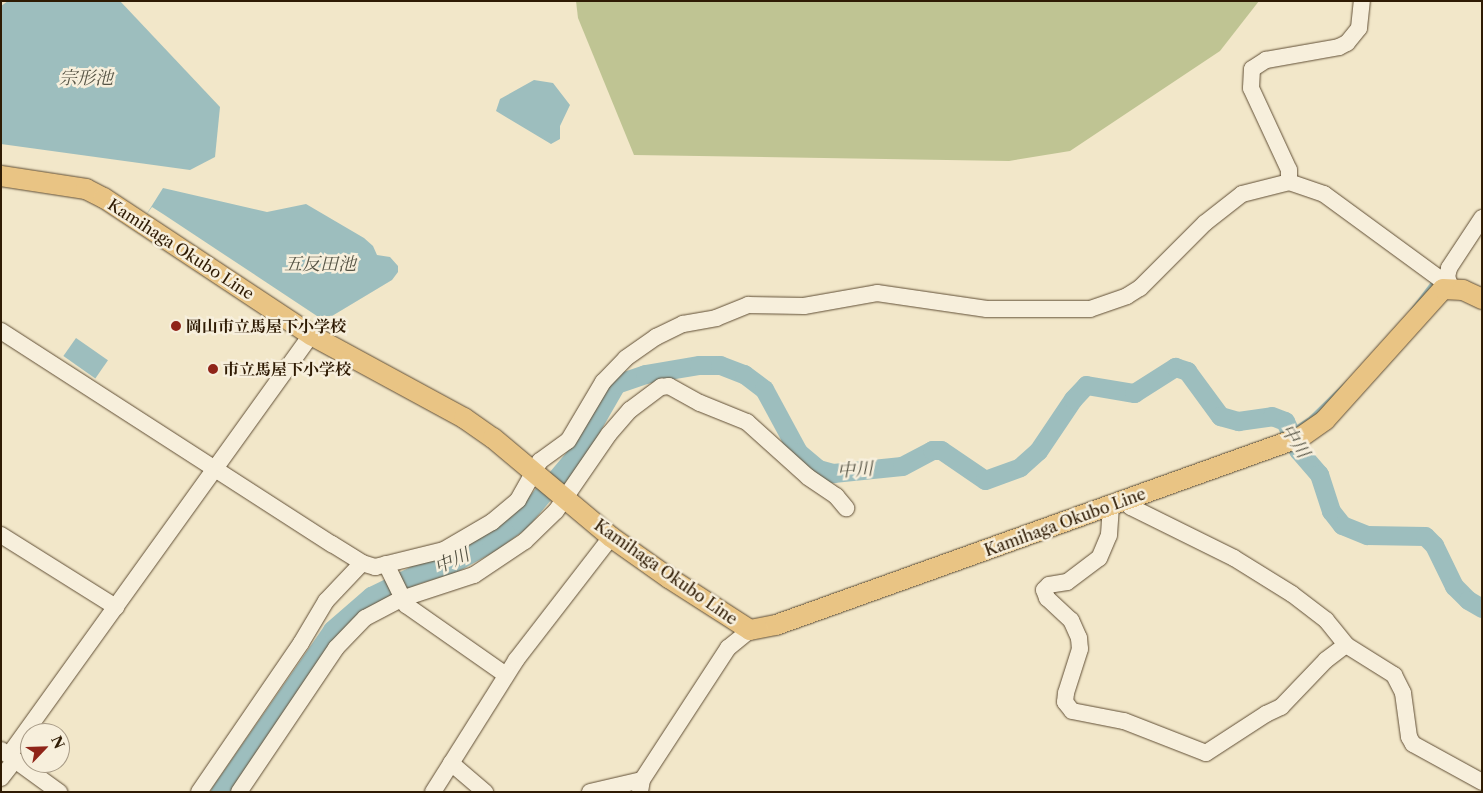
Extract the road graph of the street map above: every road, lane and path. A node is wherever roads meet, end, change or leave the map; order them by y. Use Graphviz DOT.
graph roads {
  1 [pos="1362,1"];
  2 [pos="1,176"];
  3 [pos="1290,182"];
  4 [pos="1482,218"];
  5 [pos="1442,280"];
  6 [pos="1482,299"];
  7 [pos="1,331"];
  8 [pos="311,335"];
  9 [pos="215,469"];
  10 [pos="537,473"];
  11 [pos="563,497"];
  12 [pos="1117,503"];
  13 [pos="846,508"];
  14 [pos="1,534"];
  15 [pos="611,537"];
  16 [pos="362,563"];
  17 [pos="388,568"];
  18 [pos="400,596"];
  19 [pos="116,607"];
  20 [pos="750,630"];
  21 [pos="1346,645"];
  22 [pos="506,675"];
  23 [pos="8,755"];
  24 [pos="451,763"];
  25 [pos="1,778"];
  26 [pos="1482,782"];
  27 [pos="641,786"];
  28 [pos="58,792"];
  29 [pos="199,792"];
  30 [pos="239,792"];
  31 [pos="433,792"];
  32 [pos="485,792"];
  33 [pos="590,792"];
  1 -- 3 [label="street"];
  2 -- 8 [label="main road, Kamihaga Okubo Line"];
  3 -- 5 [label="street"];
  3 -- 10 [label="street"];
  4 -- 5 [label="street"];
  5 -- 6 [label="main road"];
  5 -- 12 [label="main road, Kamihaga Okubo Line"];
  7 -- 9 [label="street"];
  8 -- 9 [label="street"];
  8 -- 10 [label="main road, Kamihaga Okubo Line"];
  9 -- 16 [label="street"];
  9 -- 19 [label="street"];
  10 -- 11 [label="main road, Kamihaga Okubo Line"];
  10 -- 17 [label="street"];
  11 -- 13 [label="street"];
  11 -- 15 [label="main road, Kamihaga Okubo Line"];
  11 -- 18 [label="street"];
  12 -- 20 [label="main road, Kamihaga Okubo Line"];
  12 -- 21 [label="street"];
  12 -- 21 [label="street"];
  14 -- 19 [label="street"];
  15 -- 20 [label="main road, Kamihaga Okubo Line"];
  15 -- 22 [label="street"];
  16 -- 17 [label="street"];
  16 -- 29 [label="street"];
  17 -- 18 [label="street"];
  18 -- 22 [label="street"];
  18 -- 30 [label="street"];
  19 -- 23 [label="street"];
  20 -- 27 [label="street"];
  21 -- 26 [label="street"];
  22 -- 24 [label="street"];
  23 -- 25 [label="street"];
  23 -- 28 [label="street"];
  24 -- 31 [label="street"];
  24 -- 32 [label="street"];
  27 -- 33 [label="street"];
}
